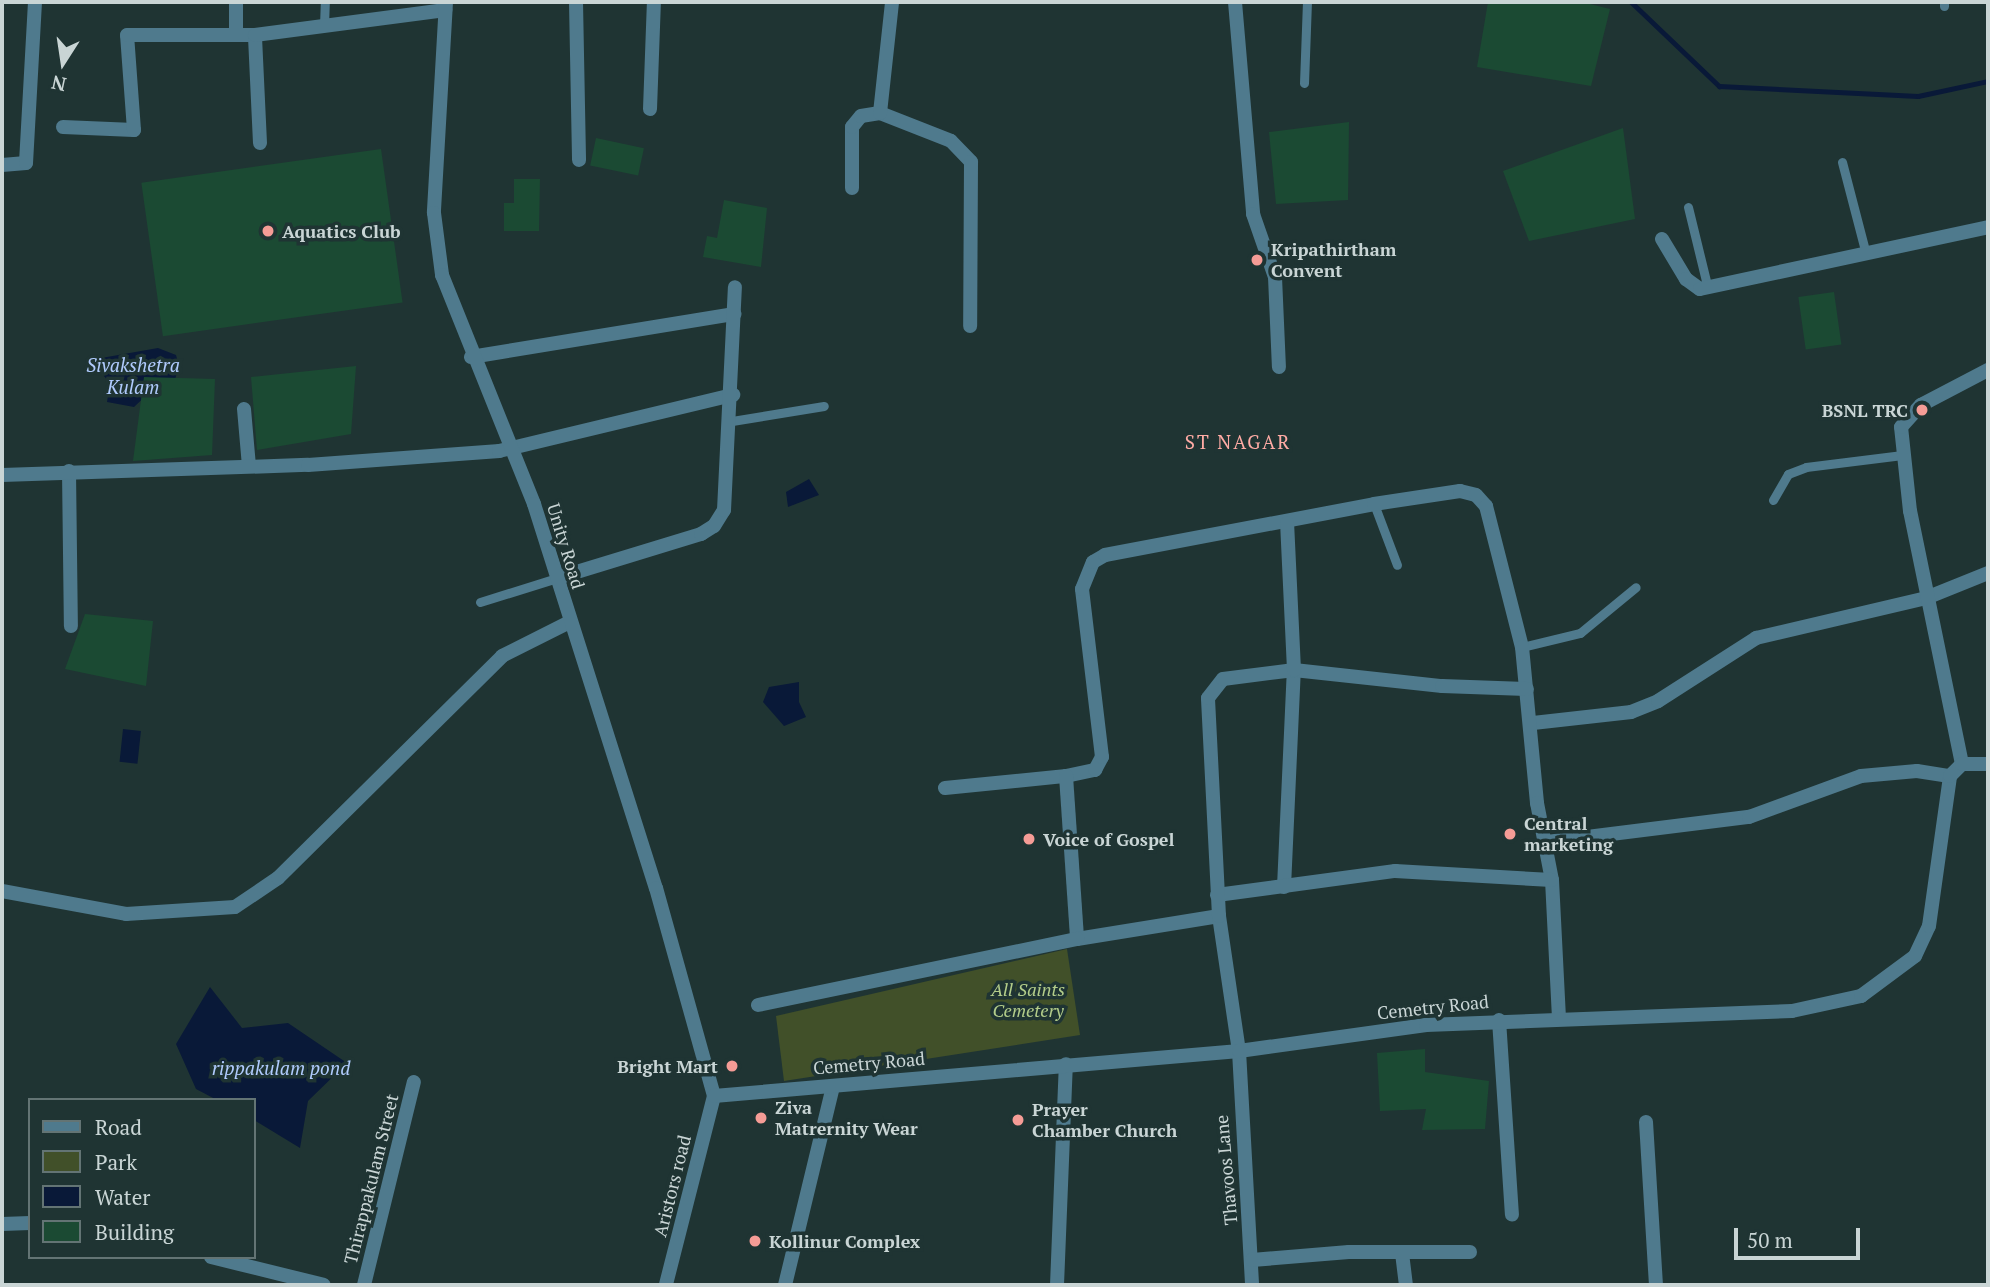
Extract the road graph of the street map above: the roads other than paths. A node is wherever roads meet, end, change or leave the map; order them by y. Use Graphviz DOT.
graph roads {
  1 [pos="34,2"];
  2 [pos="325,2"];
  3 [pos="576,2"];
  4 [pos="654,2"];
  5 [pos="892,2"];
  6 [pos="1235,2"];
  7 [pos="1307,2"];
  8 [pos="236,6"];
  9 [pos="445,6"];
  10 [pos="324,26"];
  11 [pos="236,33"];
  12 [pos="256,35"];
  13 [pos="1304,83"];
  14 [pos="650,108"];
  15 [pos="880,113"];
  16 [pos="63,127"];
  17 [pos="260,143"];
  18 [pos="579,160"];
  19 [pos="1842,162"];
  20 [pos="2,165"];
  21 [pos="852,188"];
  22 [pos="1688,208"];
  23 [pos="1988,227"];
  24 [pos="1662,239"];
  25 [pos="1866,254"];
  26 [pos="736,287"];
  27 [pos="1708,289"];
  28 [pos="735,314"];
  29 [pos="970,326"];
  30 [pos="471,357"];
  31 [pos="1279,367"];
  32 [pos="1988,370"];
  33 [pos="733,395"];
  34 [pos="824,406"];
  35 [pos="244,409"];
  36 [pos="732,421"];
  37 [pos="514,446"];
  38 [pos="1902,456"];
  39 [pos="250,467"];
  40 [pos="69,471"];
  41 [pos="2,475"];
  42 [pos="1773,500"];
  43 [pos="1374,504"];
  44 [pos="1287,523"];
  45 [pos="1397,565"];
  46 [pos="1988,573"];
  47 [pos="556,578"];
  48 [pos="1636,587"];
  49 [pos="1926,598"];
  50 [pos="480,603"];
  51 [pos="568,623"];
  52 [pos="71,626"];
  53 [pos="1522,647"];
  54 [pos="1294,670"];
  55 [pos="1527,688"];
  56 [pos="1533,723"];
  57 [pos="1962,764"];
  58 [pos="1988,764"];
  59 [pos="1066,776"];
  60 [pos="1950,776"];
  61 [pos="945,788"];
  62 [pos="1547,842"];
  63 [pos="1552,880"];
  64 [pos="1284,887"];
  65 [pos="2,891"];
  66 [pos="1217,895"];
  67 [pos="1219,916"];
  68 [pos="1077,939"];
  69 [pos="758,1005"];
  70 [pos="1559,1016"];
  71 [pos="1499,1020"];
  72 [pos="1239,1051"];
  73 [pos="1066,1065"];
  74 [pos="414,1082"];
  75 [pos="833,1087"];
  76 [pos="715,1096"];
  77 [pos="1646,1122"];
  78 [pos="1512,1215"];
  79 [pos="28,1223"];
  80 [pos="2,1224"];
  81 [pos="1470,1252"];
  82 [pos="1402,1253"];
  83 [pos="219,1259"];
  84 [pos="1252,1260"];
  85 [pos="324,1285"];
  86 [pos="364,1285"];
  87 [pos="666,1285"];
  88 [pos="785,1285"];
  89 [pos="1057,1285"];
  90 [pos="1252,1285"];
  91 [pos="1406,1285"];
  92 [pos="1656,1285"];
  1 -- 20 [label="street"];
  2 -- 10 [label="lane"];
  3 -- 18 [label="street"];
  4 -- 14 [label="street"];
  5 -- 15 [label="street"];
  6 -- 31 [label="street"];
  7 -- 13 [label="lane"];
  8 -- 11 [label="street"];
  9 -- 10 [label="street"];
  9 -- 30 [label="street, Unity Road"];
  10 -- 12 [label="street"];
  11 -- 12 [label="street"];
  11 -- 16 [label="street"];
  12 -- 17 [label="street"];
  15 -- 21 [label="street"];
  15 -- 29 [label="street"];
  19 -- 25 [label="lane"];
  22 -- 27 [label="lane"];
  23 -- 25 [label="street"];
  24 -- 27 [label="street"];
  25 -- 27 [label="street"];
  26 -- 28 [label="street"];
  28 -- 30 [label="street"];
  28 -- 33 [label="street"];
  30 -- 37 [label="street, Unity Road"];
  32 -- 38 [label="street"];
  33 -- 36 [label="street"];
  33 -- 37 [label="street"];
  34 -- 36 [label="lane"];
  35 -- 39 [label="street"];
  36 -- 47 [label="street"];
  37 -- 39 [label="street"];
  37 -- 47 [label="street, Unity Road"];
  38 -- 42 [label="lane"];
  38 -- 49 [label="street"];
  39 -- 40 [label="street"];
  40 -- 41 [label="street"];
  40 -- 52 [label="street"];
  43 -- 44 [label="street"];
  43 -- 45 [label="lane"];
  43 -- 53 [label="street"];
  44 -- 54 [label="street"];
  44 -- 59 [label="street"];
  46 -- 49 [label="street"];
  47 -- 50 [label="lane"];
  47 -- 51 [label="street, Unity Road"];
  48 -- 53 [label="lane"];
  49 -- 56 [label="street"];
  49 -- 57 [label="street"];
  51 -- 65 [label="street"];
  51 -- 76 [label="street, Unity Road"];
  53 -- 55 [label="street"];
  54 -- 55 [label="street, Thavoos Lane"];
  54 -- 64 [label="street"];
  54 -- 66 [label="street, Thavoos Lane"];
  55 -- 56 [label="street"];
  56 -- 62 [label="street"];
  57 -- 58 [label="street"];
  57 -- 60 [label="street"];
  59 -- 61 [label="street"];
  59 -- 68 [label="street"];
  60 -- 62 [label="street"];
  60 -- 70 [label="street, Cemetry Road"];
  62 -- 63 [label="street"];
  63 -- 64 [label="street"];
  63 -- 70 [label="street"];
  64 -- 66 [label="street"];
  66 -- 67 [label="street, Thavoos Lane"];
  67 -- 68 [label="street"];
  67 -- 72 [label="street, Thavoos Lane"];
  68 -- 69 [label="street"];
  70 -- 71 [label="street, Cemetry Road"];
  71 -- 72 [label="street, Cemetry Road"];
  71 -- 78 [label="street"];
  72 -- 73 [label="street, Cemetry Road"];
  72 -- 84 [label="street, Thavoos Lane"];
  73 -- 75 [label="street, Cemetry Road"];
  73 -- 89 [label="street"];
  74 -- 86 [label="street, Thirappakulam Street"];
  75 -- 76 [label="street, Cemetry Road"];
  75 -- 88 [label="street"];
  76 -- 87 [label="street, Aristors road"];
  77 -- 92 [label="street"];
  79 -- 80 [label="street"];
  81 -- 82 [label="street"];
  82 -- 84 [label="street"];
  82 -- 91 [label="street"];
  83 -- 85 [label="street"];
  84 -- 90 [label="street, Thavoos Lane"];
}
